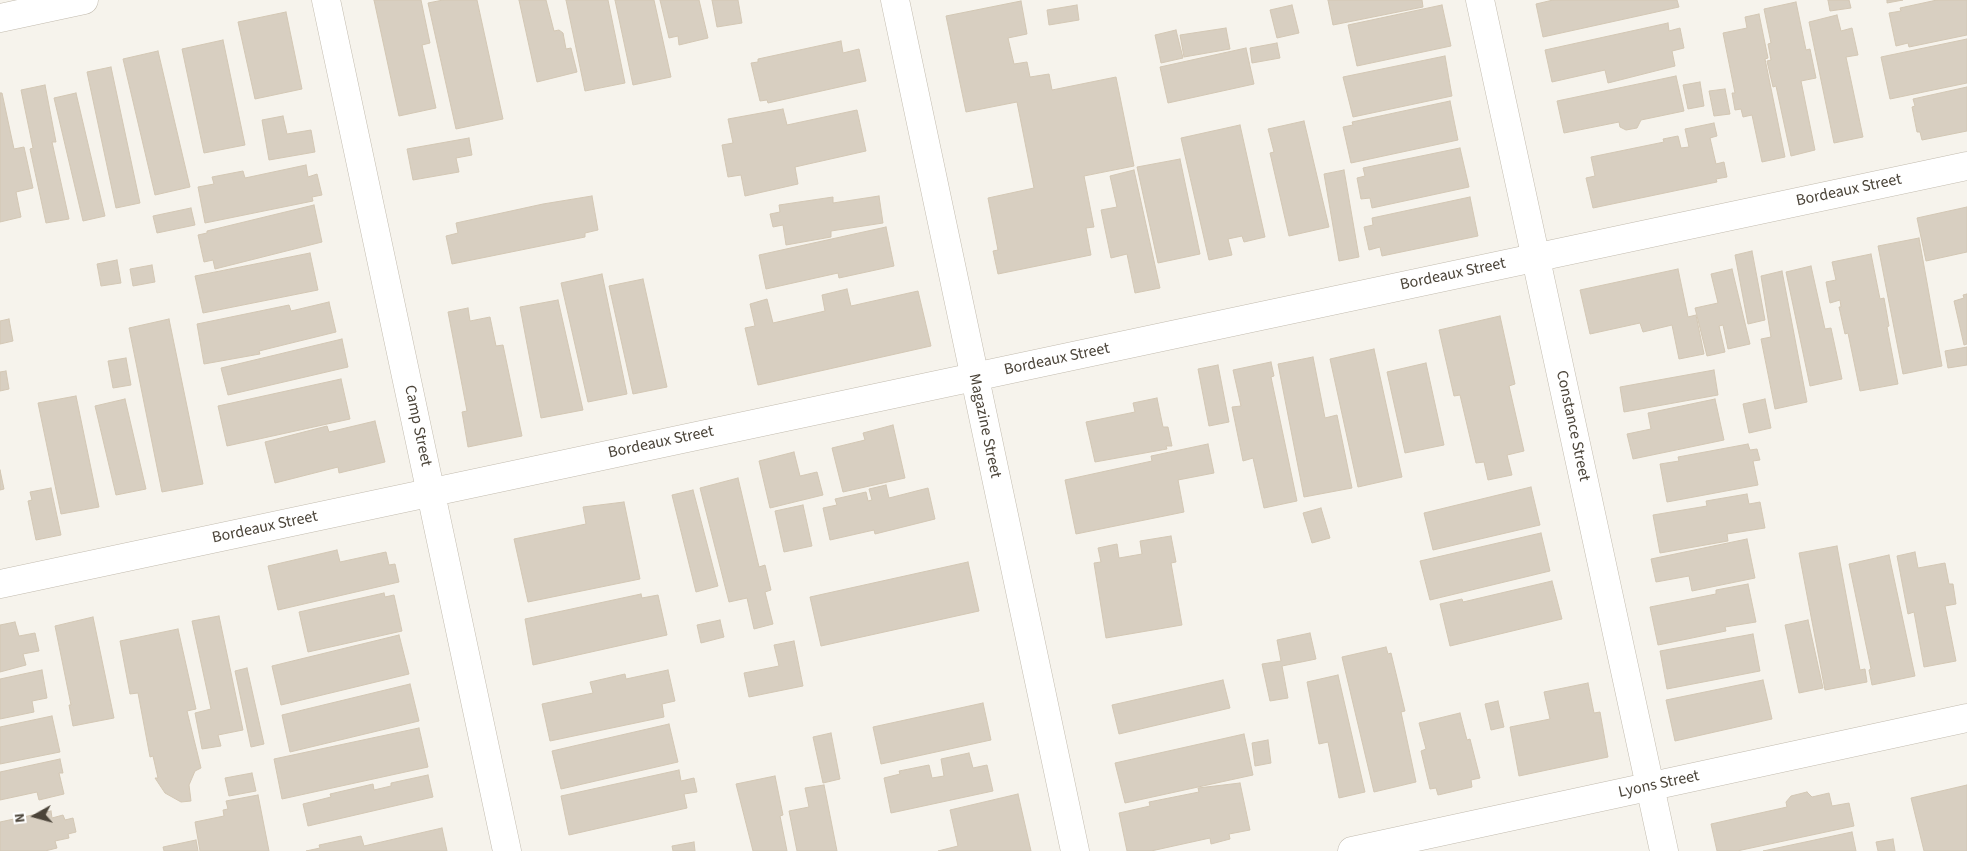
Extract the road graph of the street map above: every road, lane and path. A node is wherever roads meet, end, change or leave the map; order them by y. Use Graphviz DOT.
graph roads {
  1 [pos="84,0"];
  2 [pos="326,0"];
  3 [pos="895,0"];
  4 [pos="1480,0"];
  5 [pos="0,18"];
  6 [pos="1967,166"];
  7 [pos="1536,258"];
  8 [pos="974,378"];
  9 [pos="431,492"];
  10 [pos="0,584"];
  11 [pos="1967,718"];
  12 [pos="1650,787"];
  13 [pos="507,851"];
  14 [pos="1075,851"];
  15 [pos="1352,851"];
  16 [pos="1664,851"];
  1 -- 5 [label="street"];
  2 -- 9 [label="street, Camp Street"];
  3 -- 8 [label="street, Magazine Street"];
  4 -- 7 [label="street, Constance Street"];
  6 -- 7 [label="street, Bordeaux Street"];
  7 -- 8 [label="street, Bordeaux Street"];
  7 -- 12 [label="street, Constance Street"];
  8 -- 9 [label="street, Bordeaux Street"];
  8 -- 14 [label="street, Magazine Street"];
  9 -- 10 [label="street, Bordeaux Street"];
  9 -- 13 [label="street, Camp Street"];
  11 -- 12 [label="street, Lyons Street"];
  12 -- 15 [label="street, Lyons Street"];
  12 -- 16 [label="street, Constance Street"];
}
